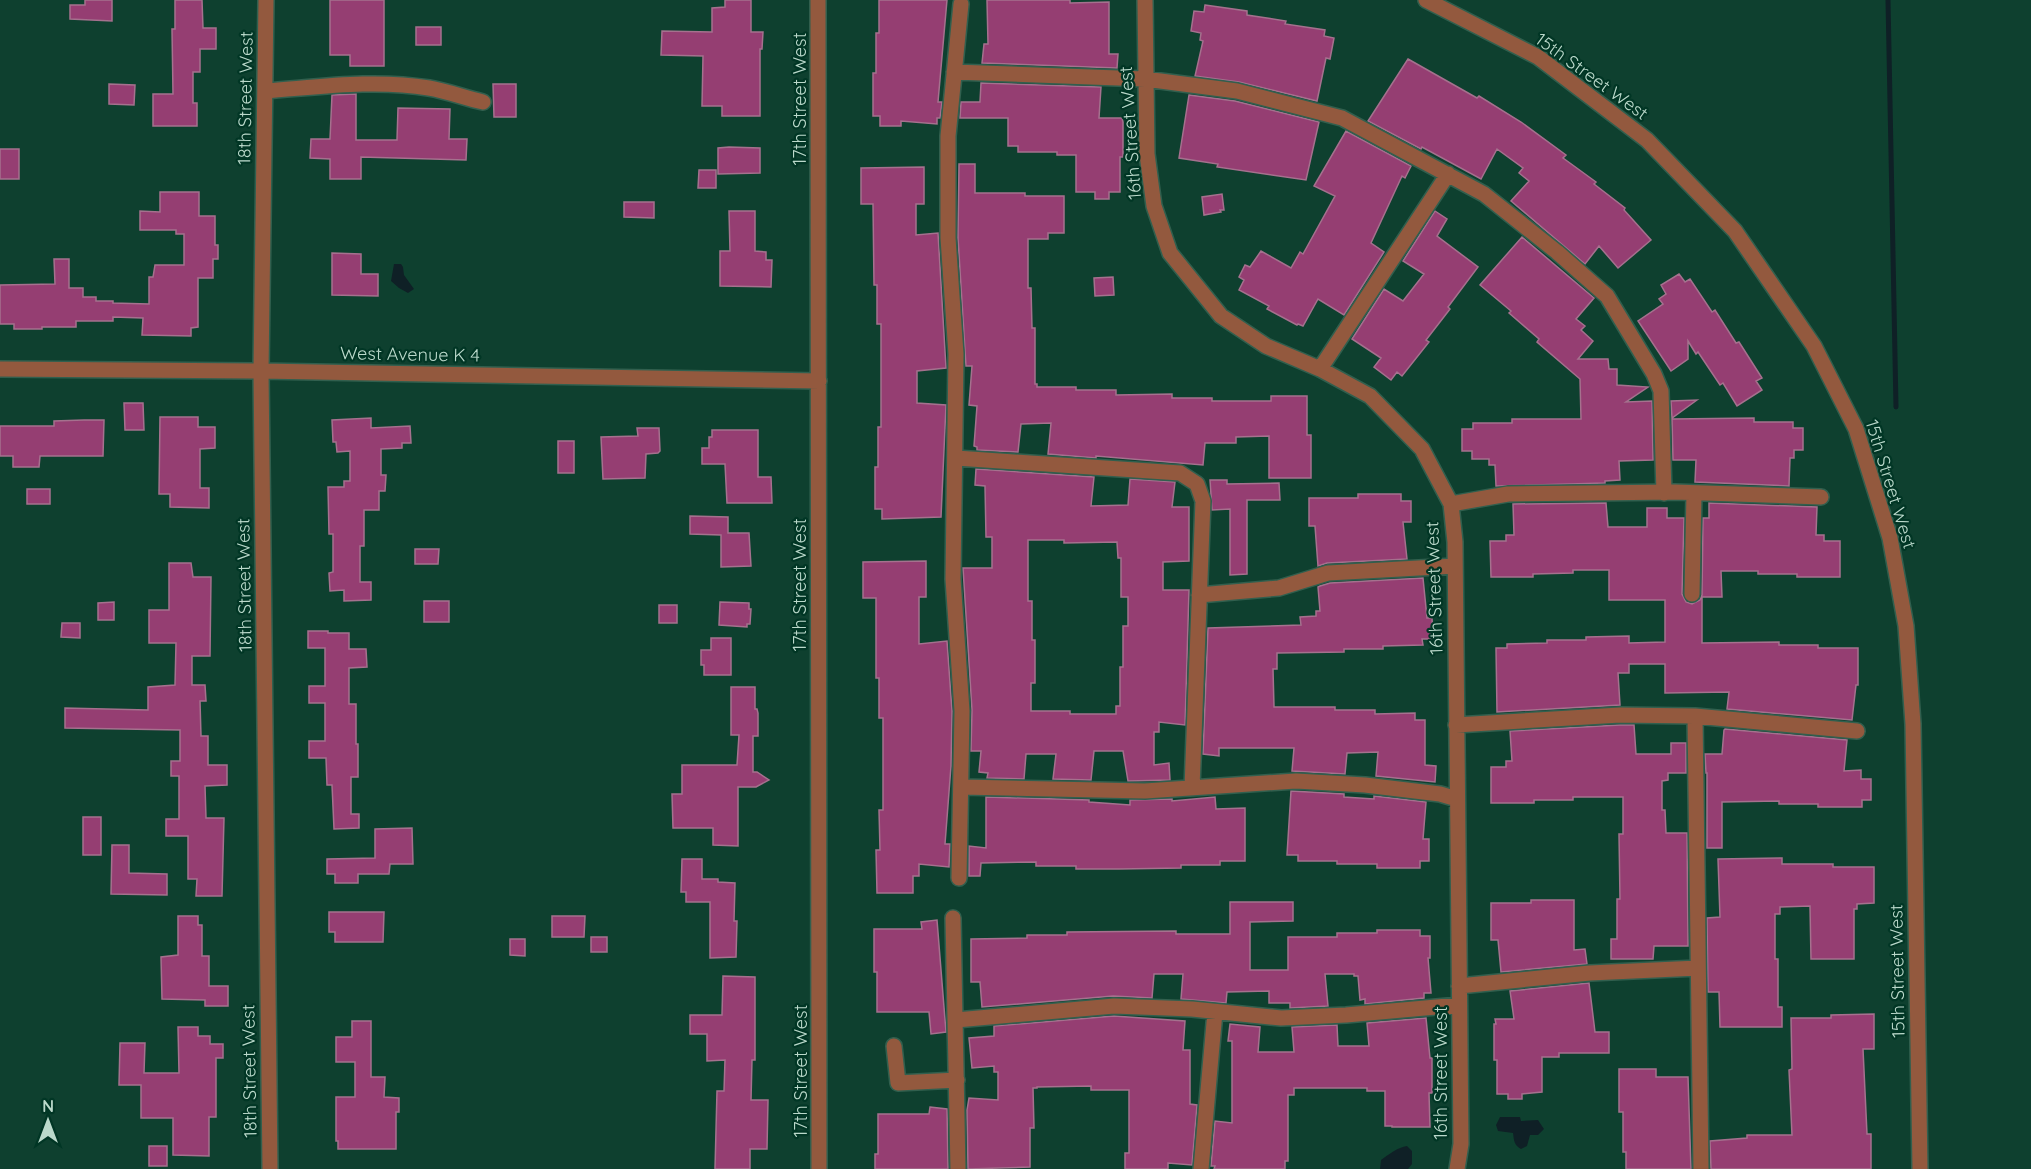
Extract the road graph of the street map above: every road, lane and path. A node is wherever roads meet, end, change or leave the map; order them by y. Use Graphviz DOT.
graph roads {
  1 [pos="266,0"];
  2 [pos="818,0"];
  3 [pos="1145,0"];
  4 [pos="1426,0"];
  5 [pos="961,4"];
  6 [pos="954,72"];
  7 [pos="1145,79"];
  8 [pos="265,91"];
  9 [pos="483,102"];
  10 [pos="1448,174"];
  11 [pos="0,369"];
  12 [pos="1320,369"];
  13 [pos="261,371"];
  14 [pos="819,381"];
  15 [pos="956,458"];
  16 [pos="1664,493"];
  17 [pos="1694,493"];
  18 [pos="1821,497"];
  19 [pos="1451,504"];
  20 [pos="1455,566"];
  21 [pos="1692,594"];
  22 [pos="1199,595"];
  23 [pos="1695,716"];
  24 [pos="1456,725"];
  25 [pos="1857,731"];
  26 [pos="962,787"];
  27 [pos="1192,788"];
  28 [pos="1457,799"];
  29 [pos="959,878"];
  30 [pos="953,918"];
  31 [pos="1698,968"];
  32 [pos="1459,986"];
  33 [pos="1460,1005"];
  34 [pos="1215,1012"];
  35 [pos="956,1020"];
  36 [pos="894,1046"];
  37 [pos="957,1080"];
  38 [pos="270,1169"];
  39 [pos="819,1169"];
  40 [pos="958,1169"];
  41 [pos="1201,1169"];
  42 [pos="1457,1169"];
  43 [pos="1701,1169"];
  44 [pos="1920,1169"];
  1 -- 8 [label="street, 18th Street West"];
  2 -- 14 [label="street, 17th Street West"];
  3 -- 7 [label="street, 16th Street West"];
  4 -- 44 [label="street, 15th Street West"];
  5 -- 6 [label="street"];
  6 -- 7 [label="street"];
  6 -- 15 [label="street"];
  7 -- 10 [label="street"];
  7 -- 12 [label="street, 16th Street West"];
  8 -- 9 [label="street"];
  8 -- 13 [label="street, 18th Street West"];
  10 -- 12 [label="street"];
  10 -- 16 [label="street"];
  11 -- 13 [label="street, West Avenue K 4"];
  12 -- 19 [label="street, 16th Street West"];
  13 -- 14 [label="street, West Avenue K 4"];
  13 -- 38 [label="street, 18th Street West"];
  14 -- 39 [label="street, 17th Street West"];
  15 -- 22 [label="street"];
  15 -- 26 [label="street"];
  16 -- 17 [label="street"];
  16 -- 19 [label="street"];
  17 -- 18 [label="street"];
  17 -- 21 [label="street"];
  19 -- 20 [label="street, 16th Street West"];
  20 -- 22 [label="street"];
  20 -- 24 [label="street, 16th Street West"];
  22 -- 27 [label="street"];
  23 -- 24 [label="street"];
  23 -- 25 [label="street"];
  23 -- 31 [label="street"];
  24 -- 28 [label="street, 16th Street West"];
  26 -- 27 [label="street"];
  26 -- 29 [label="street"];
  27 -- 28 [label="street"];
  28 -- 32 [label="street, 16th Street West"];
  30 -- 35 [label="street"];
  31 -- 32 [label="street"];
  31 -- 43 [label="street"];
  32 -- 33 [label="street, 16th Street West"];
  33 -- 34 [label="street"];
  33 -- 42 [label="street, 16th Street West"];
  34 -- 35 [label="street"];
  34 -- 41 [label="street"];
  35 -- 37 [label="street"];
  36 -- 37 [label="street"];
  37 -- 40 [label="street"];
}
